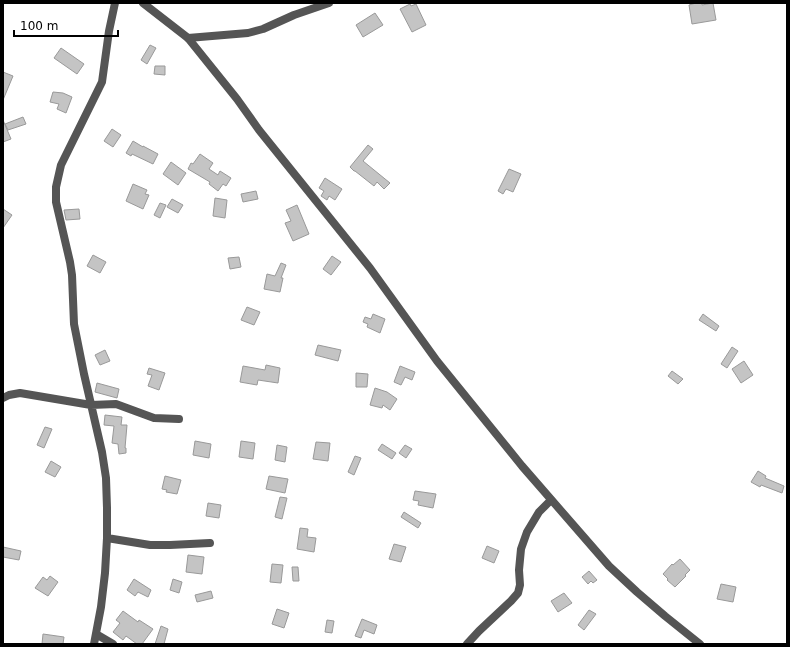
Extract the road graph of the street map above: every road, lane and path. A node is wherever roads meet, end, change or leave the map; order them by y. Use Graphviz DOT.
graph roads {
  1 [pos="115,3"];
  2 [pos="143,3"];
  3 [pos="329,3"];
  4 [pos="188,38"];
  5 [pos="3,398"];
  6 [pos="91,405"];
  7 [pos="179,418"];
  8 [pos="551,500"];
  9 [pos="107,538"];
  10 [pos="210,543"];
  11 [pos="96,634"];
  12 [pos="94,644"];
  13 [pos="112,644"];
  14 [pos="467,644"];
  15 [pos="700,644"];
  1 -- 6 [label="street"];
  2 -- 4 [label="street"];
  3 -- 4 [label="street"];
  4 -- 8 [label="street"];
  5 -- 6 [label="street"];
  6 -- 7 [label="street"];
  6 -- 9 [label="street"];
  8 -- 14 [label="street"];
  8 -- 15 [label="street"];
  9 -- 10 [label="street"];
  9 -- 11 [label="street"];
  11 -- 12 [label="street"];
  11 -- 13 [label="street"];
}
